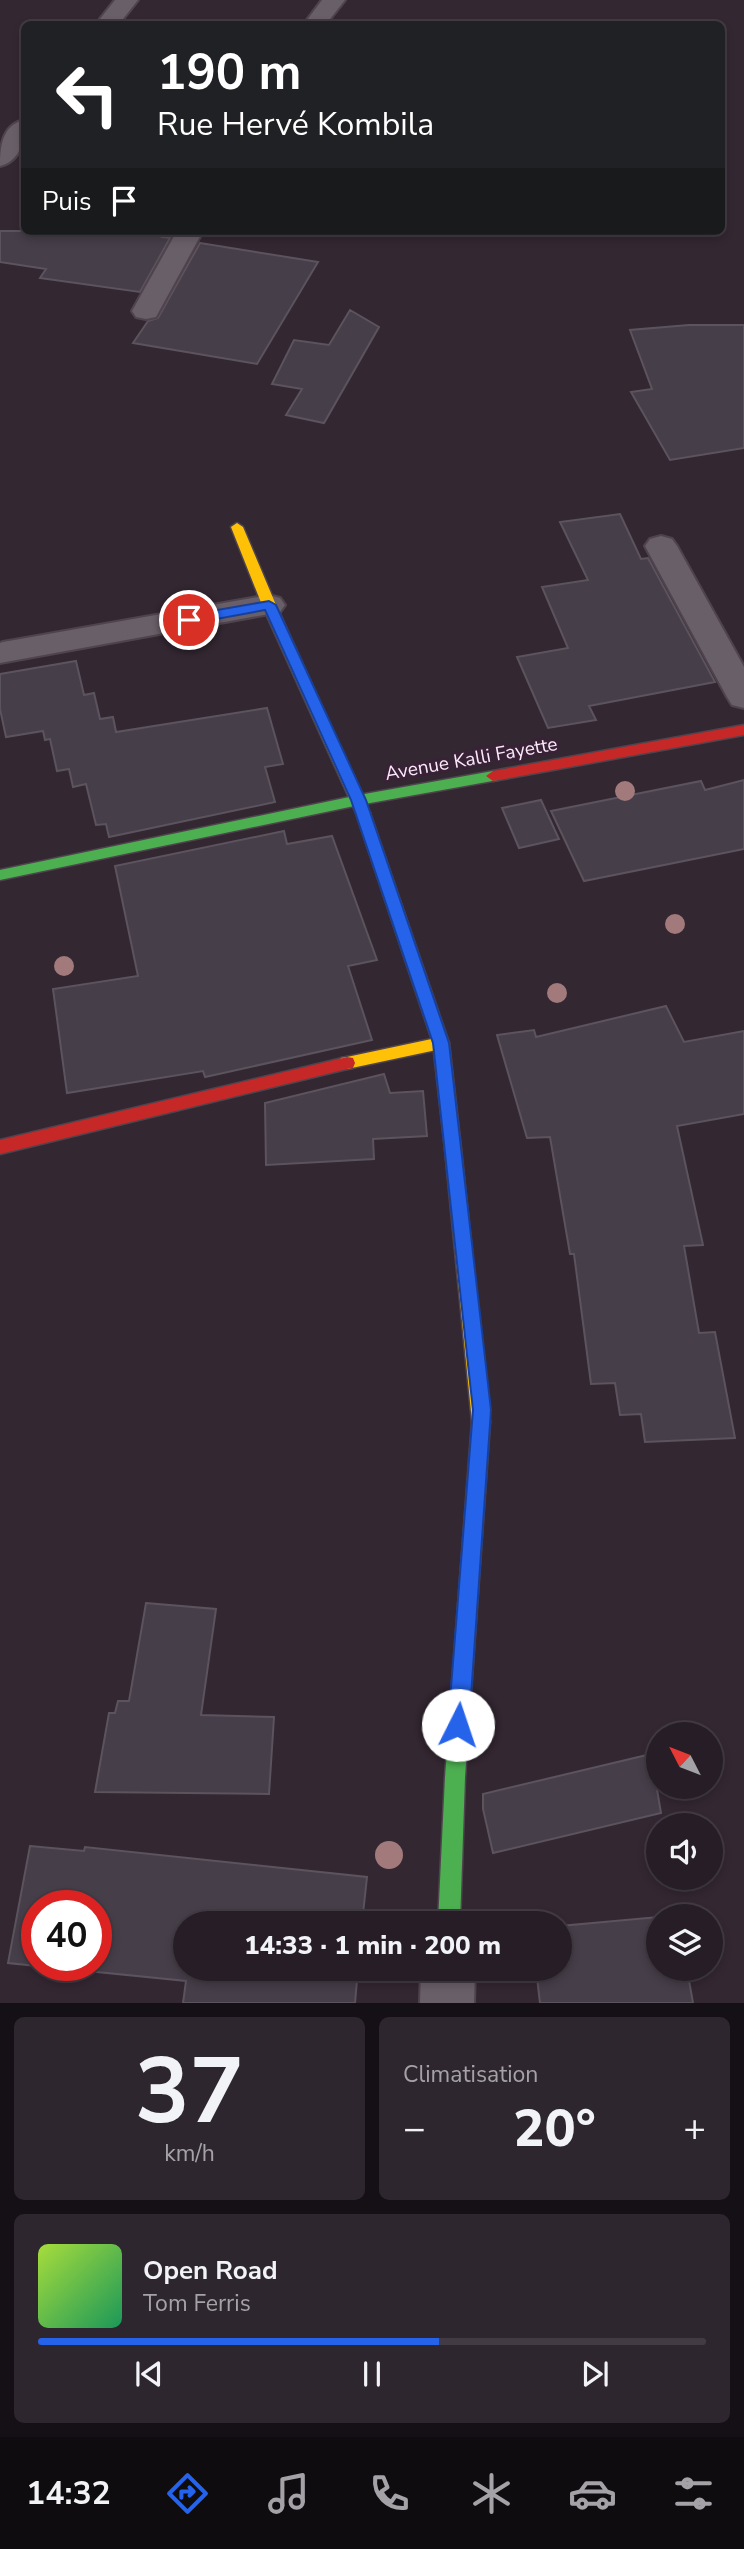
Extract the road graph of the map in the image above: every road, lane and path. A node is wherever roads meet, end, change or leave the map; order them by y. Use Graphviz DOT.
graph roads {
  1 [pos="334,0"];
  2 [pos="121,1"];
  3 [pos="109,21"];
  4 [pos="317,21"];
  5 [pos="14,133"];
  6 [pos="0,159"];
  7 [pos="188,235"];
  8 [pos="146,311"];
  9 [pos="237,527"];
  10 [pos="662,546"];
  11 [pos="269,605"];
  12 [pos="3,653"];
  13 [pos="744,697"];
  14 [pos="744,730"];
  15 [pos="359,800"];
  16 [pos="0,874"];
  17 [pos="441,1043"];
  18 [pos="0,1147"];
  19 [pos="449,1911"];
  20 [pos="448,1981"];
  21 [pos="447,2003"];
  1 -- 4 [label="street"];
  2 -- 3 [label="street"];
  5 -- 6 [label="street"];
  7 -- 8 [label="street"];
  9 -- 11 [label="street"];
  10 -- 13 [label="street"];
  11 -- 12 [label="street"];
  11 -- 15 [label="street"];
  14 -- 15 [label="street, Avenue Kalli Fayette"];
  15 -- 16 [label="street, Avenue Kalli Fayette"];
  15 -- 17 [label="street"];
  17 -- 18 [label="street"];
  17 -- 19 [label="street"];
  20 -- 21 [label="street"];
}
